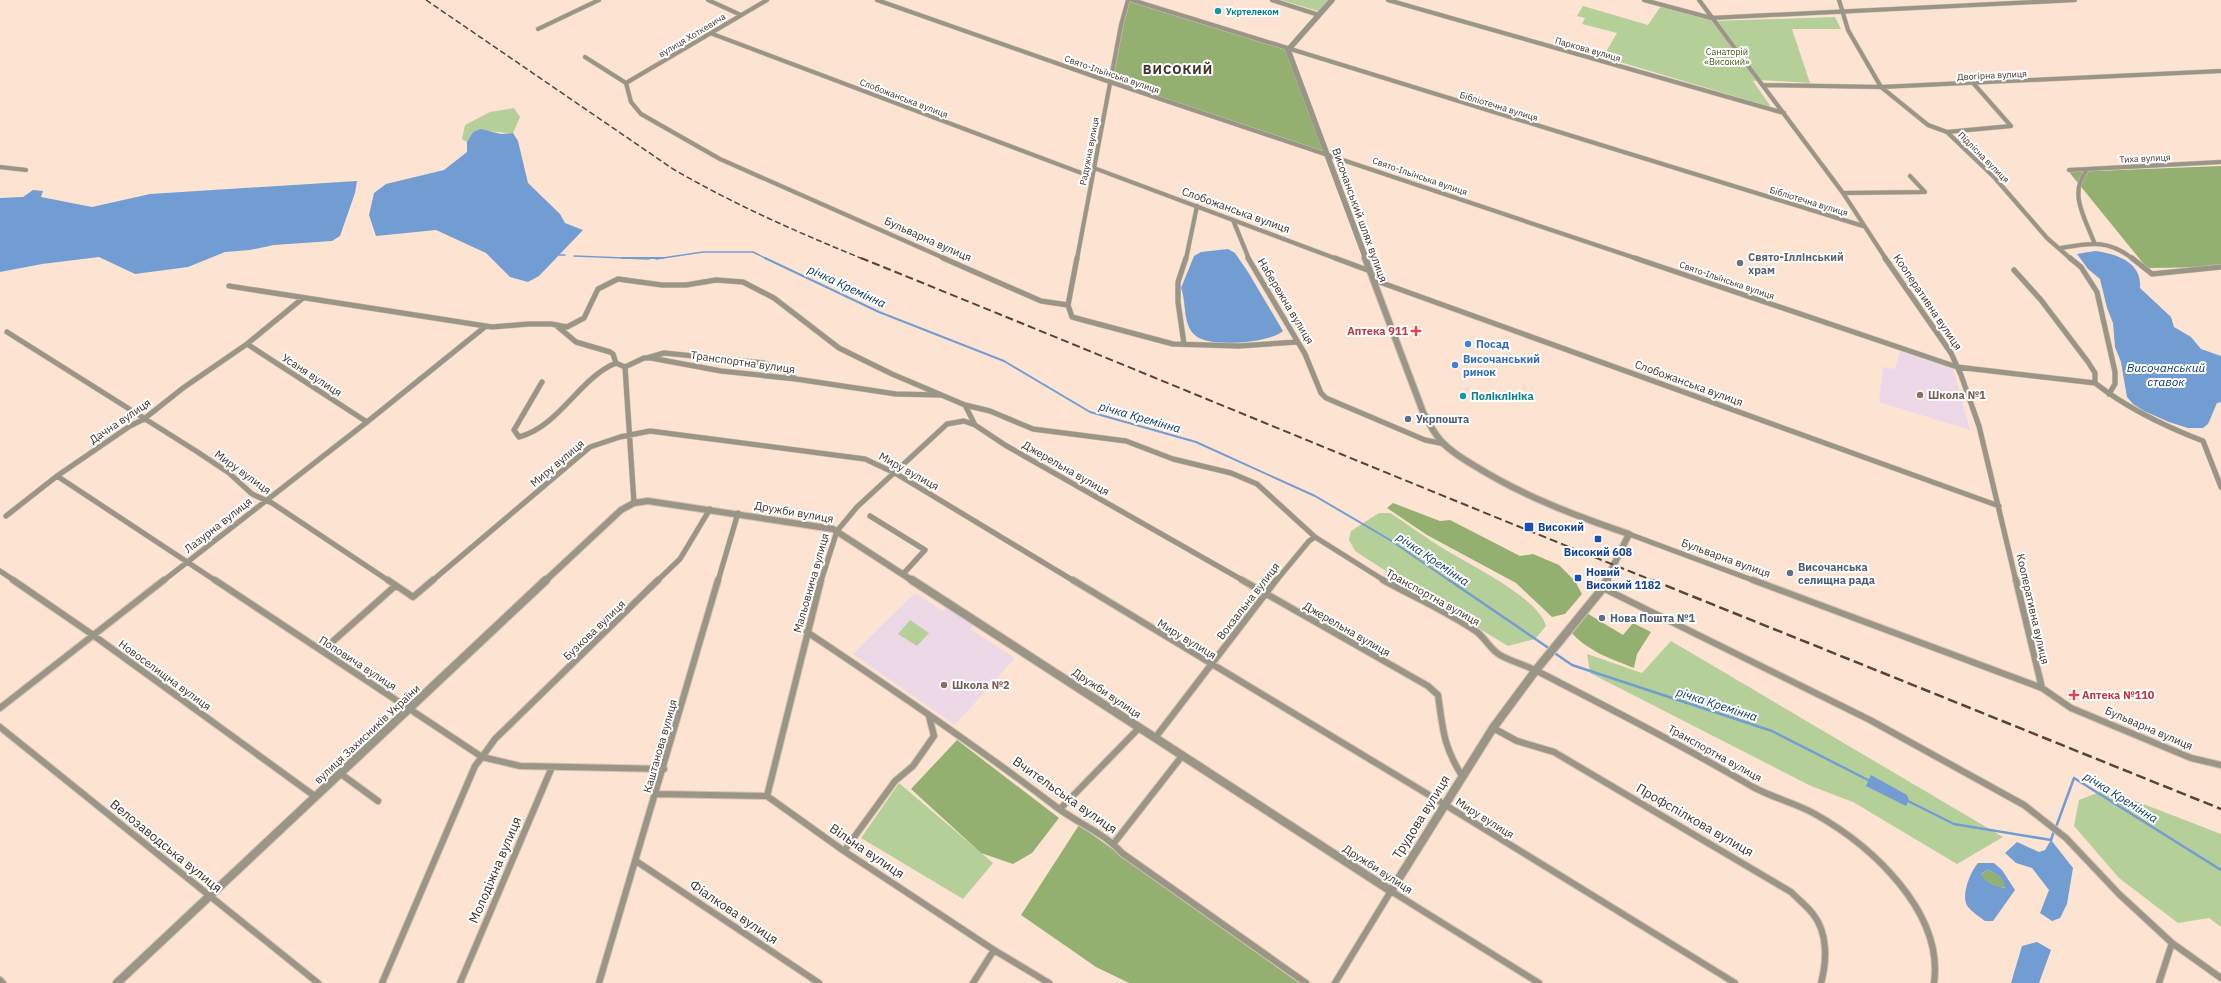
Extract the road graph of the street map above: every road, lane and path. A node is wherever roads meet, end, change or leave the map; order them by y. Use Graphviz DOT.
graph roads {
  1 [pos="599,0"];
  2 [pos="708,0"];
  3 [pos="767,0"];
  4 [pos="877,0"];
  5 [pos="1128,0"];
  6 [pos="1132,0"];
  7 [pos="1272,0"];
  8 [pos="1332,0"];
  9 [pos="1388,0"];
  10 [pos="1644,0"];
  11 [pos="1699,0"];
  12 [pos="1839,0"];
  13 [pos="2075,0"];
  14 [pos="2005,2"];
  15 [pos="1841,11"];
  16 [pos="741,15"];
  17 [pos="1319,15"];
  18 [pos="1712,18"];
  19 [pos="538,29"];
  20 [pos="710,33"];
  21 [pos="1288,50"];
  22 [pos="585,57"];
  23 [pos="2221,71"];
  24 [pos="1110,82"];
  25 [pos="626,83"];
  26 [pos="1974,84"];
  27 [pos="1763,85"];
  28 [pos="1881,87"];
  29 [pos="1784,113"];
  30 [pos="1947,132"];
  31 [pos="1326,153"];
  32 [pos="2221,162"];
  33 [pos="0,167"];
  34 [pos="1094,168"];
  35 [pos="26,170"];
  36 [pos="2070,170"];
  37 [pos="2087,170"];
  38 [pos="1910,176"];
  39 [pos="1092,177"];
  40 [pos="1843,193"];
  41 [pos="1197,206"];
  42 [pos="1233,220"];
  43 [pos="1863,226"];
  44 [pos="2094,242"];
  45 [pos="2061,248"];
  46 [pos="2221,267"];
  47 [pos="2014,270"];
  48 [pos="1370,271"];
  49 [pos="1374,280"];
  50 [pos="229,286"];
  51 [pos="303,298"];
  52 [pos="1068,305"];
  53 [pos="486,326"];
  54 [pos="556,326"];
  55 [pos="7,332"];
  56 [pos="1297,342"];
  57 [pos="247,344"];
  58 [pos="1184,344"];
  59 [pos="647,358"];
  60 [pos="616,363"];
  61 [pos="625,367"];
  62 [pos="1957,367"];
  63 [pos="796,379"];
  64 [pos="542,382"];
  65 [pos="2096,383"];
  66 [pos="1321,393"];
  67 [pos="2109,394"];
  68 [pos="944,395"];
  69 [pos="965,405"];
  70 [pos="144,419"];
  71 [pos="367,422"];
  72 [pos="975,425"];
  73 [pos="629,434"];
  74 [pos="1445,444"];
  75 [pos="895,473"];
  76 [pos="57,476"];
  77 [pos="2221,487"];
  78 [pos="264,502"];
  79 [pos="634,503"];
  80 [pos="1998,506"];
  81 [pos="710,509"];
  82 [pos="738,514"];
  83 [pos="6,516"];
  84 [pos="870,516"];
  85 [pos="837,531"];
  86 [pos="1629,534"];
  87 [pos="1315,537"];
  88 [pos="187,562"];
  89 [pos="0,571"];
  90 [pos="904,573"];
  91 [pos="395,586"];
  92 [pos="1603,588"];
  93 [pos="1265,594"];
  94 [pos="807,632"];
  95 [pos="94,635"];
  96 [pos="322,651"];
  97 [pos="1211,665"];
  98 [pos="1536,670"];
  99 [pos="2042,688"];
  100 [pos="0,708"];
  101 [pos="410,709"];
  102 [pos="929,716"];
  103 [pos="0,727"];
  104 [pos="1139,728"];
  105 [pos="1493,728"];
  106 [pos="1155,738"];
  107 [pos="1182,756"];
  108 [pos="482,757"];
  109 [pos="552,766"];
  110 [pos="2221,766"];
  111 [pos="664,769"];
  112 [pos="341,774"];
  113 [pos="1462,776"];
  114 [pos="656,794"];
  115 [pos="767,796"];
  116 [pos="316,797"];
  117 [pos="378,801"];
  118 [pos="1444,804"];
  119 [pos="1060,809"];
  120 [pos="1114,843"];
  121 [pos="844,851"];
  122 [pos="636,861"];
  123 [pos="1391,891"];
  124 [pos="210,896"];
  125 [pos="2172,943"];
  126 [pos="994,950"];
  127 [pos="2221,978"];
  128 [pos="0,980"];
  129 [pos="3,983"];
  130 [pos="117,983"];
  131 [pos="318,983"];
  132 [pos="382,983"];
  133 [pos="460,983"];
  134 [pos="600,983"];
  135 [pos="819,983"];
  136 [pos="973,983"];
  137 [pos="1049,983"];
  138 [pos="1306,983"];
  139 [pos="1335,983"];
  140 [pos="1539,983"];
  141 [pos="1735,983"];
  142 [pos="1821,983"];
  143 [pos="1934,983"];
  144 [pos="2159,983"];
  1 -- 19 [label="street"];
  2 -- 16 [label="street"];
  3 -- 16 [label="street, вулиця Хоткевича"];
  4 -- 24 [label="street, Свято-Ільїнська вулиця"];
  5 -- 24 [label="street, Радужна вулиця"];
  6 -- 21 [label="street, Бібліотечна вулиця"];
  7 -- 17 [label="street"];
  8 -- 17 [label="street"];
  9 -- 29 [label="street, Паркова вулиця"];
  10 -- 18 [label="street"];
  11 -- 18 [label="street, Кооперативна вулиця"];
  12 -- 15 [label="street, Підлісна вулиця"];
  13 -- 14 [label="street"];
  14 -- 15 [label="street"];
  15 -- 18 [label="street"];
  15 -- 28 [label="street, Підлісна вулиця"];
  16 -- 20 [label="street, вулиця Хоткевича"];
  17 -- 21 [label="street"];
  18 -- 27 [label="street, Кооперативна вулиця"];
  20 -- 25 [label="street, вулиця Хоткевича"];
  20 -- 39 [label="street, Слобожанська вулиця"];
  21 -- 31 [label="street, Височанський шлях вулиця"];
  21 -- 43 [label="street, Бібліотечна вулиця"];
  22 -- 25 [label="street"];
  23 -- 26 [label="street, Двогірна вулиця"];
  24 -- 31 [label="street, Свято-Ільїнська вулиця"];
  24 -- 34 [label="street, Радужна вулиця"];
  25 -- 52 [label="street, Бульварна вулиця"];
  26 -- 28 [label="street, Двогірна вулиця"];
  26 -- 30 [label="street"];
  27 -- 28 [label="street, Двогірна вулиця"];
  27 -- 29 [label="street, Кооперативна вулиця"];
  28 -- 30 [label="street, Підлісна вулиця"];
  29 -- 40 [label="street, Кооперативна вулиця"];
  30 -- 45 [label="street, Підлісна вулиця"];
  31 -- 48 [label="street, Височанський шлях вулиця"];
  31 -- 62 [label="street, Свято-Ільїнська вулиця"];
  32 -- 37 [label="street, Тиха вулиця"];
  33 -- 35 [label="street"];
  34 -- 39 [label="street, Радужна вулиця"];
  34 -- 41 [label="street, Слобожанська вулиця"];
  36 -- 37 [label="street, Тиха вулиця"];
  37 -- 44 [label="street"];
  38 -- 40 [label="street"];
  39 -- 52 [label="street, Радужна вулиця"];
  40 -- 43 [label="street, Кооперативна вулиця"];
  41 -- 42 [label="street, Слобожанська вулиця"];
  41 -- 58 [label="street"];
  42 -- 48 [label="street, Слобожанська вулиця"];
  42 -- 56 [label="street, Набережна вулиця"];
  43 -- 62 [label="street, Кооперативна вулиця"];
  44 -- 45 [label="street"];
  44 -- 46 [label="street"];
  45 -- 67 [label="street, Підлісна вулиця"];
  47 -- 65 [label="street"];
  48 -- 49 [label="street, Височанський шлях вулиця"];
  49 -- 74 [label="street, Височанський шлях вулиця"];
  49 -- 80 [label="street, Слобожанська вулиця"];
  50 -- 51 [label="street"];
  51 -- 53 [label="street"];
  51 -- 57 [label="street"];
  52 -- 58 [label="street"];
  53 -- 54 [label="street"];
  53 -- 71 [label="street, Лазурна вулиця"];
  54 -- 60 [label="street"];
  54 -- 68 [label="street"];
  55 -- 70 [label="street, Миру вулиця"];
  56 -- 58 [label="street"];
  56 -- 66 [label="street, Набережна вулиця"];
  57 -- 70 [label="street, Дачна вулиця"];
  57 -- 71 [label="street, Усаня вулиця"];
  59 -- 61 [label="street"];
  59 -- 63 [label="street, Транспортна вулиця"];
  59 -- 63 [label="street"];
  60 -- 61 [label="street"];
  60 -- 64 [label="street"];
  61 -- 73 [label="street"];
  62 -- 65 [label="street, Свято-Ільїнська вулиця"];
  62 -- 80 [label="street, Кооперативна вулиця"];
  63 -- 68 [label="street, Транспортна вулиця"];
  65 -- 67 [label="street"];
  66 -- 74 [label="street, Бульварна вулиця"];
  67 -- 77 [label="street"];
  68 -- 69 [label="street"];
  69 -- 72 [label="street, Джерельна вулиця"];
  69 -- 87 [label="street, Транспортна вулиця"];
  70 -- 76 [label="street, Дачна вулиця"];
  70 -- 78 [label="street, Миру вулиця"];
  71 -- 78 [label="street, Лазурна вулиця"];
  72 -- 75 [label="street, Мальовнича вулиця"];
  72 -- 93 [label="street, Джерельна вулиця"];
  73 -- 75 [label="street, Миру вулиця"];
  73 -- 79 [label="street"];
  73 -- 91 [label="street, Миру вулиця"];
  74 -- 86 [label="street, Бульварна вулиця"];
  75 -- 85 [label="street, Мальовнича вулиця"];
  75 -- 97 [label="street, Миру вулиця"];
  76 -- 83 [label="street, Дачна вулиця"];
  76 -- 88 [label="street, Поповича вулиця"];
  78 -- 88 [label="street, Лазурна вулиця"];
  78 -- 91 [label="street, Миру вулиця"];
  79 -- 81 [label="street, Дружби вулиця"];
  79 -- 101 [label="street, вулиця Захисників України"];
  80 -- 99 [label="street, Кооперативна вулиця"];
  81 -- 82 [label="street, Дружби вулиця"];
  81 -- 108 [label="street, Бузкова вулиця"];
  82 -- 85 [label="street, Дружби вулиця"];
  82 -- 111 [label="street, Каштанова вулиця"];
  84 -- 90 [label="street"];
  85 -- 90 [label="street, Дружби вулиця"];
  85 -- 94 [label="street, Мальовнича вулиця"];
  86 -- 92 [label="street, Трудова вулиця"];
  86 -- 99 [label="street, Бульварна вулиця"];
  87 -- 93 [label="street, Вокзальна вулиця"];
  87 -- 98 [label="street, Транспортна вулиця"];
  88 -- 95 [label="street, Лазурна вулиця"];
  88 -- 96 [label="street, Поповича вулиця"];
  89 -- 95 [label="street, Новоселищна вулиця"];
  90 -- 104 [label="street, Дружби вулиця"];
  91 -- 96 [label="street"];
  92 -- 98 [label="street, Трудова вулиця"];
  92 -- 125 [label="street"];
  93 -- 97 [label="street, Вокзальна вулиця"];
  93 -- 113 [label="street, Джерельна вулиця"];
  94 -- 102 [label="street, Вчительська вулиця"];
  94 -- 115 [label="street, Мальовнича вулиця"];
  95 -- 100 [label="street, Лазурна вулиця"];
  95 -- 116 [label="street, Новоселищна вулиця"];
  96 -- 101 [label="street, Поповича вулиця"];
  97 -- 106 [label="street, Вокзальна вулиця"];
  97 -- 118 [label="street, Миру вулиця"];
  98 -- 105 [label="street, Трудова вулиця"];
  98 -- 143 [label="street, Транспортна вулиця"];
  99 -- 110 [label="street, Бульварна вулиця"];
  101 -- 108 [label="street, Поповича вулиця"];
  101 -- 112 [label="street, вулиця Захисників України"];
  102 -- 119 [label="street, Вчительська вулиця"];
  102 -- 121 [label="street"];
  103 -- 124 [label="street, Велозаводська вулиця"];
  104 -- 106 [label="street, Дружби вулиця"];
  104 -- 119 [label="street"];
  105 -- 113 [label="street, Трудова вулиця"];
  105 -- 142 [label="street, Профспілкова вулиця"];
  106 -- 107 [label="street, Дружби вулиця"];
  107 -- 120 [label="street"];
  107 -- 123 [label="street, Дружби вулиця"];
  108 -- 109 [label="street"];
  108 -- 132 [label="street"];
  109 -- 111 [label="street"];
  109 -- 133 [label="street, Молодіжна вулиця"];
  111 -- 114 [label="street, Каштанова вулиця"];
  112 -- 116 [label="street, вулиця Захисників України"];
  112 -- 117 [label="street"];
  113 -- 118 [label="street, Трудова вулиця"];
  114 -- 115 [label="street"];
  114 -- 122 [label="street, Каштанова вулиця"];
  115 -- 121 [label="street, Вільна вулиця"];
  116 -- 124 [label="street, вулиця Захисників України"];
  118 -- 123 [label="street, Трудова вулиця"];
  118 -- 141 [label="street, Миру вулиця"];
  119 -- 120 [label="street, Вчительська вулиця"];
  120 -- 138 [label="street, Вчительська вулиця"];
  121 -- 126 [label="street, Вільна вулиця"];
  122 -- 134 [label="street, Каштанова вулиця"];
  122 -- 135 [label="street, Фіалкова вулиця"];
  123 -- 139 [label="street, Трудова вулиця"];
  123 -- 140 [label="street, Дружби вулиця"];
  124 -- 130 [label="street, вулиця Захисників України"];
  124 -- 131 [label="street, Велозаводська вулиця"];
  125 -- 127 [label="street"];
  125 -- 144 [label="street"];
  126 -- 136 [label="street"];
  126 -- 137 [label="street, Вільна вулиця"];
  128 -- 129 [label="street"];
}
